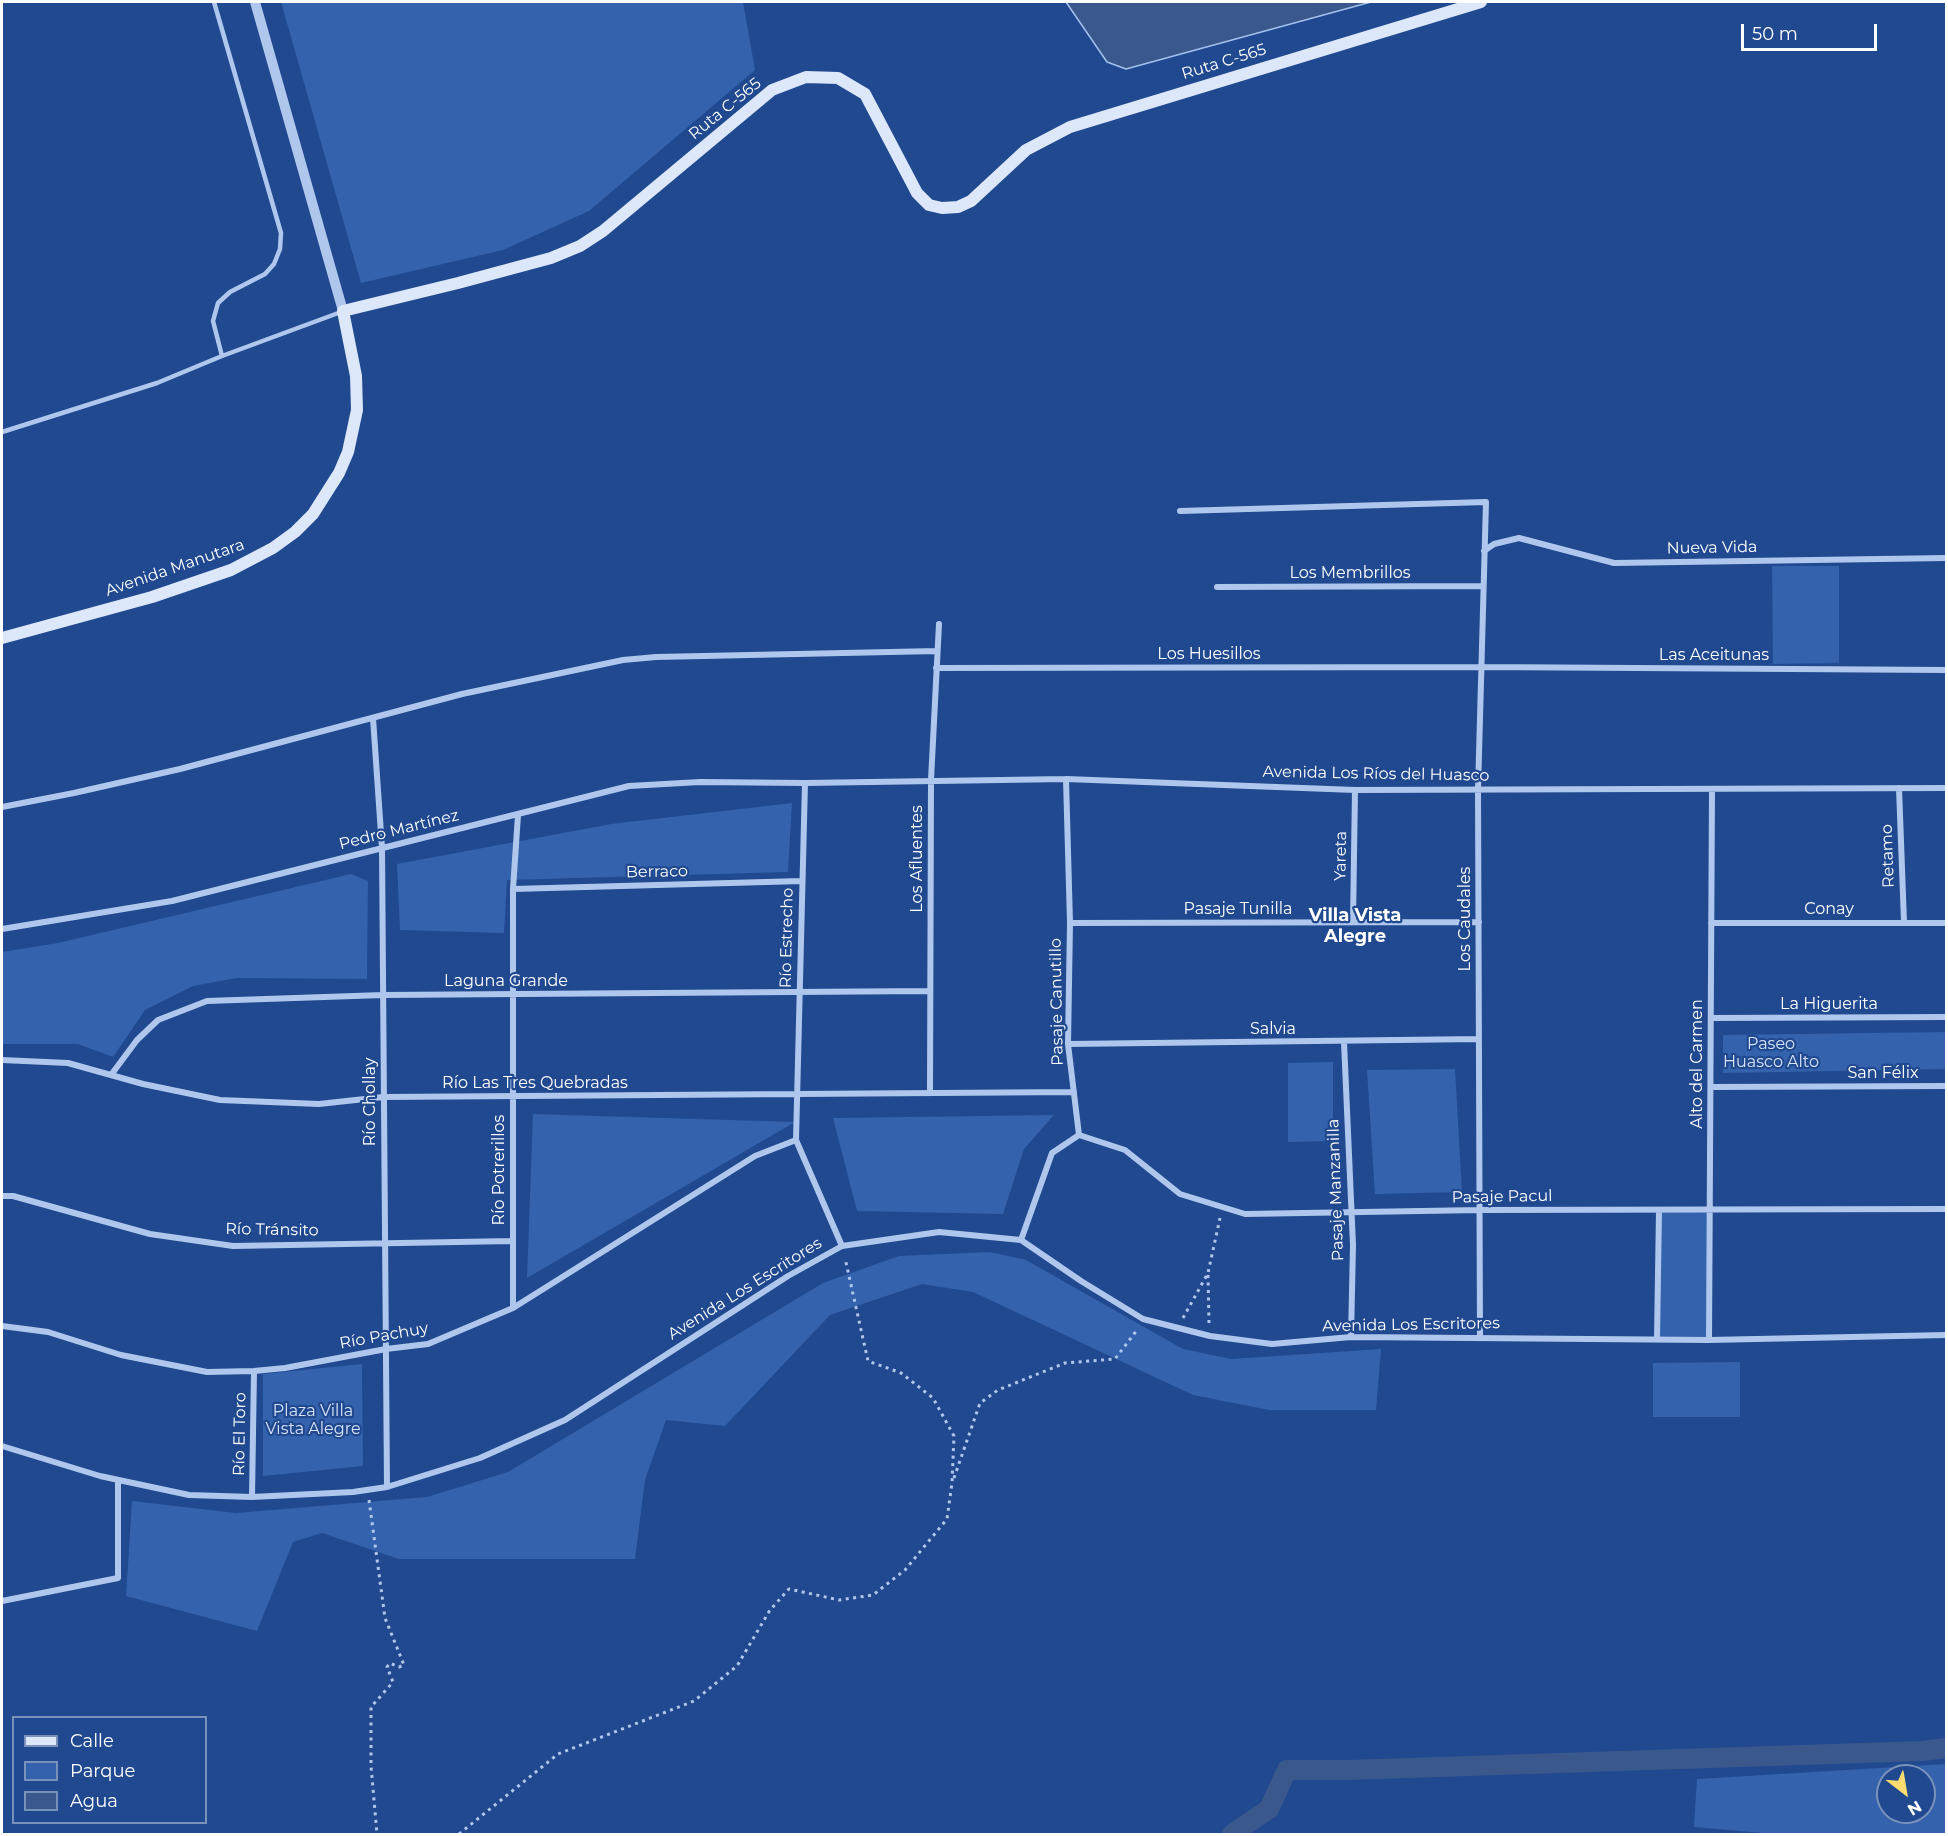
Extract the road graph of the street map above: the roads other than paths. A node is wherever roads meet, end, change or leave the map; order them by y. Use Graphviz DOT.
graph roads {
  1 [pos="214,2"];
  2 [pos="255,2"];
  3 [pos="1481,2"];
  4 [pos="343,311"];
  5 [pos="222,356"];
  6 [pos="2,432"];
  7 [pos="1180,510"];
  8 [pos="1484,551"];
  9 [pos="1947,558"];
  10 [pos="1483,586"];
  11 [pos="1217,587"];
  12 [pos="939,624"];
  13 [pos="2,638"];
  14 [pos="937,651"];
  15 [pos="1481,667"];
  16 [pos="936,668"];
  17 [pos="1947,670"];
  18 [pos="374,718"];
  19 [pos="1066,779"];
  20 [pos="931,780"];
  21 [pos="805,783"];
  22 [pos="1899,788"];
  23 [pos="1947,788"];
  24 [pos="1712,789"];
  25 [pos="1355,790"];
  26 [pos="1478,790"];
  27 [pos="2,807"];
  28 [pos="518,815"];
  29 [pos="382,848"];
  30 [pos="802,882"];
  31 [pos="513,889"];
  32 [pos="1353,922"];
  33 [pos="1479,922"];
  34 [pos="1904,922"];
  35 [pos="1070,923"];
  36 [pos="1711,923"];
  37 [pos="1947,923"];
  38 [pos="2,929"];
  39 [pos="929,991"];
  40 [pos="799,993"];
  41 [pos="383,995"];
  42 [pos="513,995"];
  43 [pos="1947,1017"];
  44 [pos="1711,1018"];
  45 [pos="1479,1040"];
  46 [pos="1344,1042"];
  47 [pos="1068,1044"];
  48 [pos="2,1060"];
  49 [pos="111,1075"];
  50 [pos="1947,1086"];
  51 [pos="1711,1087"];
  52 [pos="1074,1092"];
  53 [pos="930,1093"];
  54 [pos="798,1094"];
  55 [pos="513,1096"];
  56 [pos="383,1097"];
  57 [pos="1079,1135"];
  58 [pos="796,1140"];
  59 [pos="2,1196"];
  60 [pos="1947,1209"];
  61 [pos="1480,1210"];
  62 [pos="1659,1210"];
  63 [pos="1710,1210"];
  64 [pos="1351,1213"];
  65 [pos="1021,1240"];
  66 [pos="513,1241"];
  67 [pos="385,1244"];
  68 [pos="842,1246"];
  69 [pos="513,1308"];
  70 [pos="2,1326"];
  71 [pos="1947,1335"];
  72 [pos="1351,1336"];
  73 [pos="1480,1337"];
  74 [pos="1657,1339"];
  75 [pos="1709,1340"];
  76 [pos="386,1349"];
  77 [pos="254,1371"];
  78 [pos="2,1446"];
  79 [pos="118,1480"];
  80 [pos="387,1487"];
  81 [pos="252,1497"];
  82 [pos="2,1601"];
  1 -- 5 [label="lane"];
  2 -- 4 [label="street"];
  3 -- 4 [label="main road, Ruta C-565"];
  4 -- 5 [label="lane"];
  4 -- 13 [label="main road, Avenida Manutara"];
  5 -- 6 [label="lane"];
  7 -- 8 [label="street, Los Caudales"];
  8 -- 9 [label="street, Nueva Vida"];
  8 -- 10 [label="street, Los Caudales"];
  10 -- 11 [label="street, Los Membrillos"];
  10 -- 15 [label="street, Los Caudales"];
  12 -- 14 [label="street, Los Afluentes"];
  14 -- 16 [label="street, Los Afluentes"];
  14 -- 18 [label="street"];
  15 -- 16 [label="street, Los Huesillos"];
  15 -- 17 [label="street, Las Aceitunas"];
  15 -- 26 [label="street, Los Caudales"];
  16 -- 20 [label="street, Los Afluentes"];
  18 -- 27 [label="street"];
  18 -- 29 [label="street, Río Chollay"];
  19 -- 20 [label="street, Avenida Los Ríos del Huasco"];
  19 -- 25 [label="street, Avenida Los Ríos del Huasco"];
  19 -- 35 [label="street, Pasaje Canutillo"];
  20 -- 21 [label="street, Avenida Los Ríos del Huasco"];
  20 -- 39 [label="street, Los Afluentes"];
  21 -- 28 [label="street, Pedro Martínez"];
  21 -- 30 [label="street, Río Estrecho"];
  22 -- 23 [label="street, Avenida Los Ríos del Huasco"];
  22 -- 24 [label="street, Avenida Los Ríos del Huasco"];
  22 -- 34 [label="street, Retamo"];
  24 -- 26 [label="street, Avenida Los Ríos del Huasco"];
  24 -- 36 [label="street, Alto del Carmen"];
  25 -- 26 [label="street, Avenida Los Ríos del Huasco"];
  25 -- 32 [label="street, Yareta"];
  26 -- 33 [label="street, Los Caudales"];
  28 -- 29 [label="street, Pedro Martínez"];
  28 -- 31 [label="street, Río Potrerillos"];
  29 -- 38 [label="street, Pedro Martínez"];
  29 -- 41 [label="street, Río Chollay"];
  30 -- 31 [label="street, Berraco"];
  30 -- 40 [label="street, Río Estrecho"];
  31 -- 42 [label="street, Río Potrerillos"];
  32 -- 33 [label="street, Pasaje Tunilla"];
  32 -- 35 [label="street, Pasaje Tunilla"];
  33 -- 45 [label="street, Los Caudales"];
  34 -- 36 [label="street, Conay"];
  34 -- 37 [label="street, Conay"];
  35 -- 47 [label="street, Pasaje Canutillo"];
  36 -- 44 [label="street, Alto del Carmen"];
  39 -- 40 [label="street, Laguna Grande"];
  39 -- 53 [label="street, Los Afluentes"];
  40 -- 42 [label="street, Laguna Grande"];
  40 -- 54 [label="street, Río Estrecho"];
  41 -- 42 [label="street, Laguna Grande"];
  41 -- 49 [label="street, Laguna Grande"];
  41 -- 56 [label="street, Río Chollay"];
  42 -- 55 [label="street, Río Potrerillos"];
  43 -- 44 [label="street, La Higuerita"];
  44 -- 51 [label="street, Alto del Carmen"];
  45 -- 46 [label="street, Salvia"];
  45 -- 61 [label="street, Los Caudales"];
  46 -- 47 [label="street, Salvia"];
  46 -- 64 [label="street, Pasaje Manzanilla"];
  47 -- 52 [label="street, Pasaje Canutillo"];
  48 -- 49 [label="street, Río Las Tres Quebradas"];
  49 -- 56 [label="street, Río Las Tres Quebradas"];
  50 -- 51 [label="street, San Félix"];
  51 -- 63 [label="street, Alto del Carmen"];
  52 -- 53 [label="street, Río Las Tres Quebradas"];
  52 -- 57 [label="street, Pasaje Canutillo"];
  53 -- 54 [label="street, Río Las Tres Quebradas"];
  54 -- 55 [label="street, Río Las Tres Quebradas"];
  54 -- 58 [label="street"];
  55 -- 56 [label="street, Río Las Tres Quebradas"];
  55 -- 66 [label="street, Río Potrerillos"];
  56 -- 67 [label="street, Río Chollay"];
  57 -- 64 [label="street, Pasaje Pacul"];
  57 -- 65 [label="street"];
  58 -- 68 [label="street"];
  58 -- 69 [label="street, Río Pachuy"];
  59 -- 67 [label="street, Río Tránsito"];
  60 -- 63 [label="street, Pasaje Pacul"];
  61 -- 62 [label="street, Pasaje Pacul"];
  61 -- 64 [label="street, Pasaje Pacul"];
  61 -- 73 [label="street, Los Caudales"];
  62 -- 63 [label="street, Pasaje Pacul"];
  62 -- 74 [label="street"];
  63 -- 75 [label="street, Alto del Carmen"];
  64 -- 72 [label="street, Pasaje Manzanilla"];
  65 -- 68 [label="street, Avenida Los Escritores"];
  65 -- 72 [label="street, Avenida Los Escritores"];
  66 -- 67 [label="street, Río Tránsito"];
  66 -- 69 [label="street, Río Potrerillos"];
  67 -- 76 [label="street, Río Chollay"];
  68 -- 80 [label="street, Avenida Los Escritores"];
  69 -- 76 [label="street, Río Pachuy"];
  70 -- 77 [label="street, Río Pachuy"];
  71 -- 75 [label="street, Avenida Los Escritores"];
  72 -- 73 [label="street, Avenida Los Escritores"];
  73 -- 74 [label="street, Avenida Los Escritores"];
  74 -- 75 [label="street, Avenida Los Escritores"];
  76 -- 77 [label="street, Río Pachuy"];
  76 -- 80 [label="street, Río Chollay"];
  77 -- 81 [label="street, Río El Toro"];
  78 -- 79 [label="street, Avenida Los Escritores"];
  79 -- 81 [label="street, Avenida Los Escritores"];
  79 -- 82 [label="street"];
  80 -- 81 [label="street, Avenida Los Escritores"];
}
